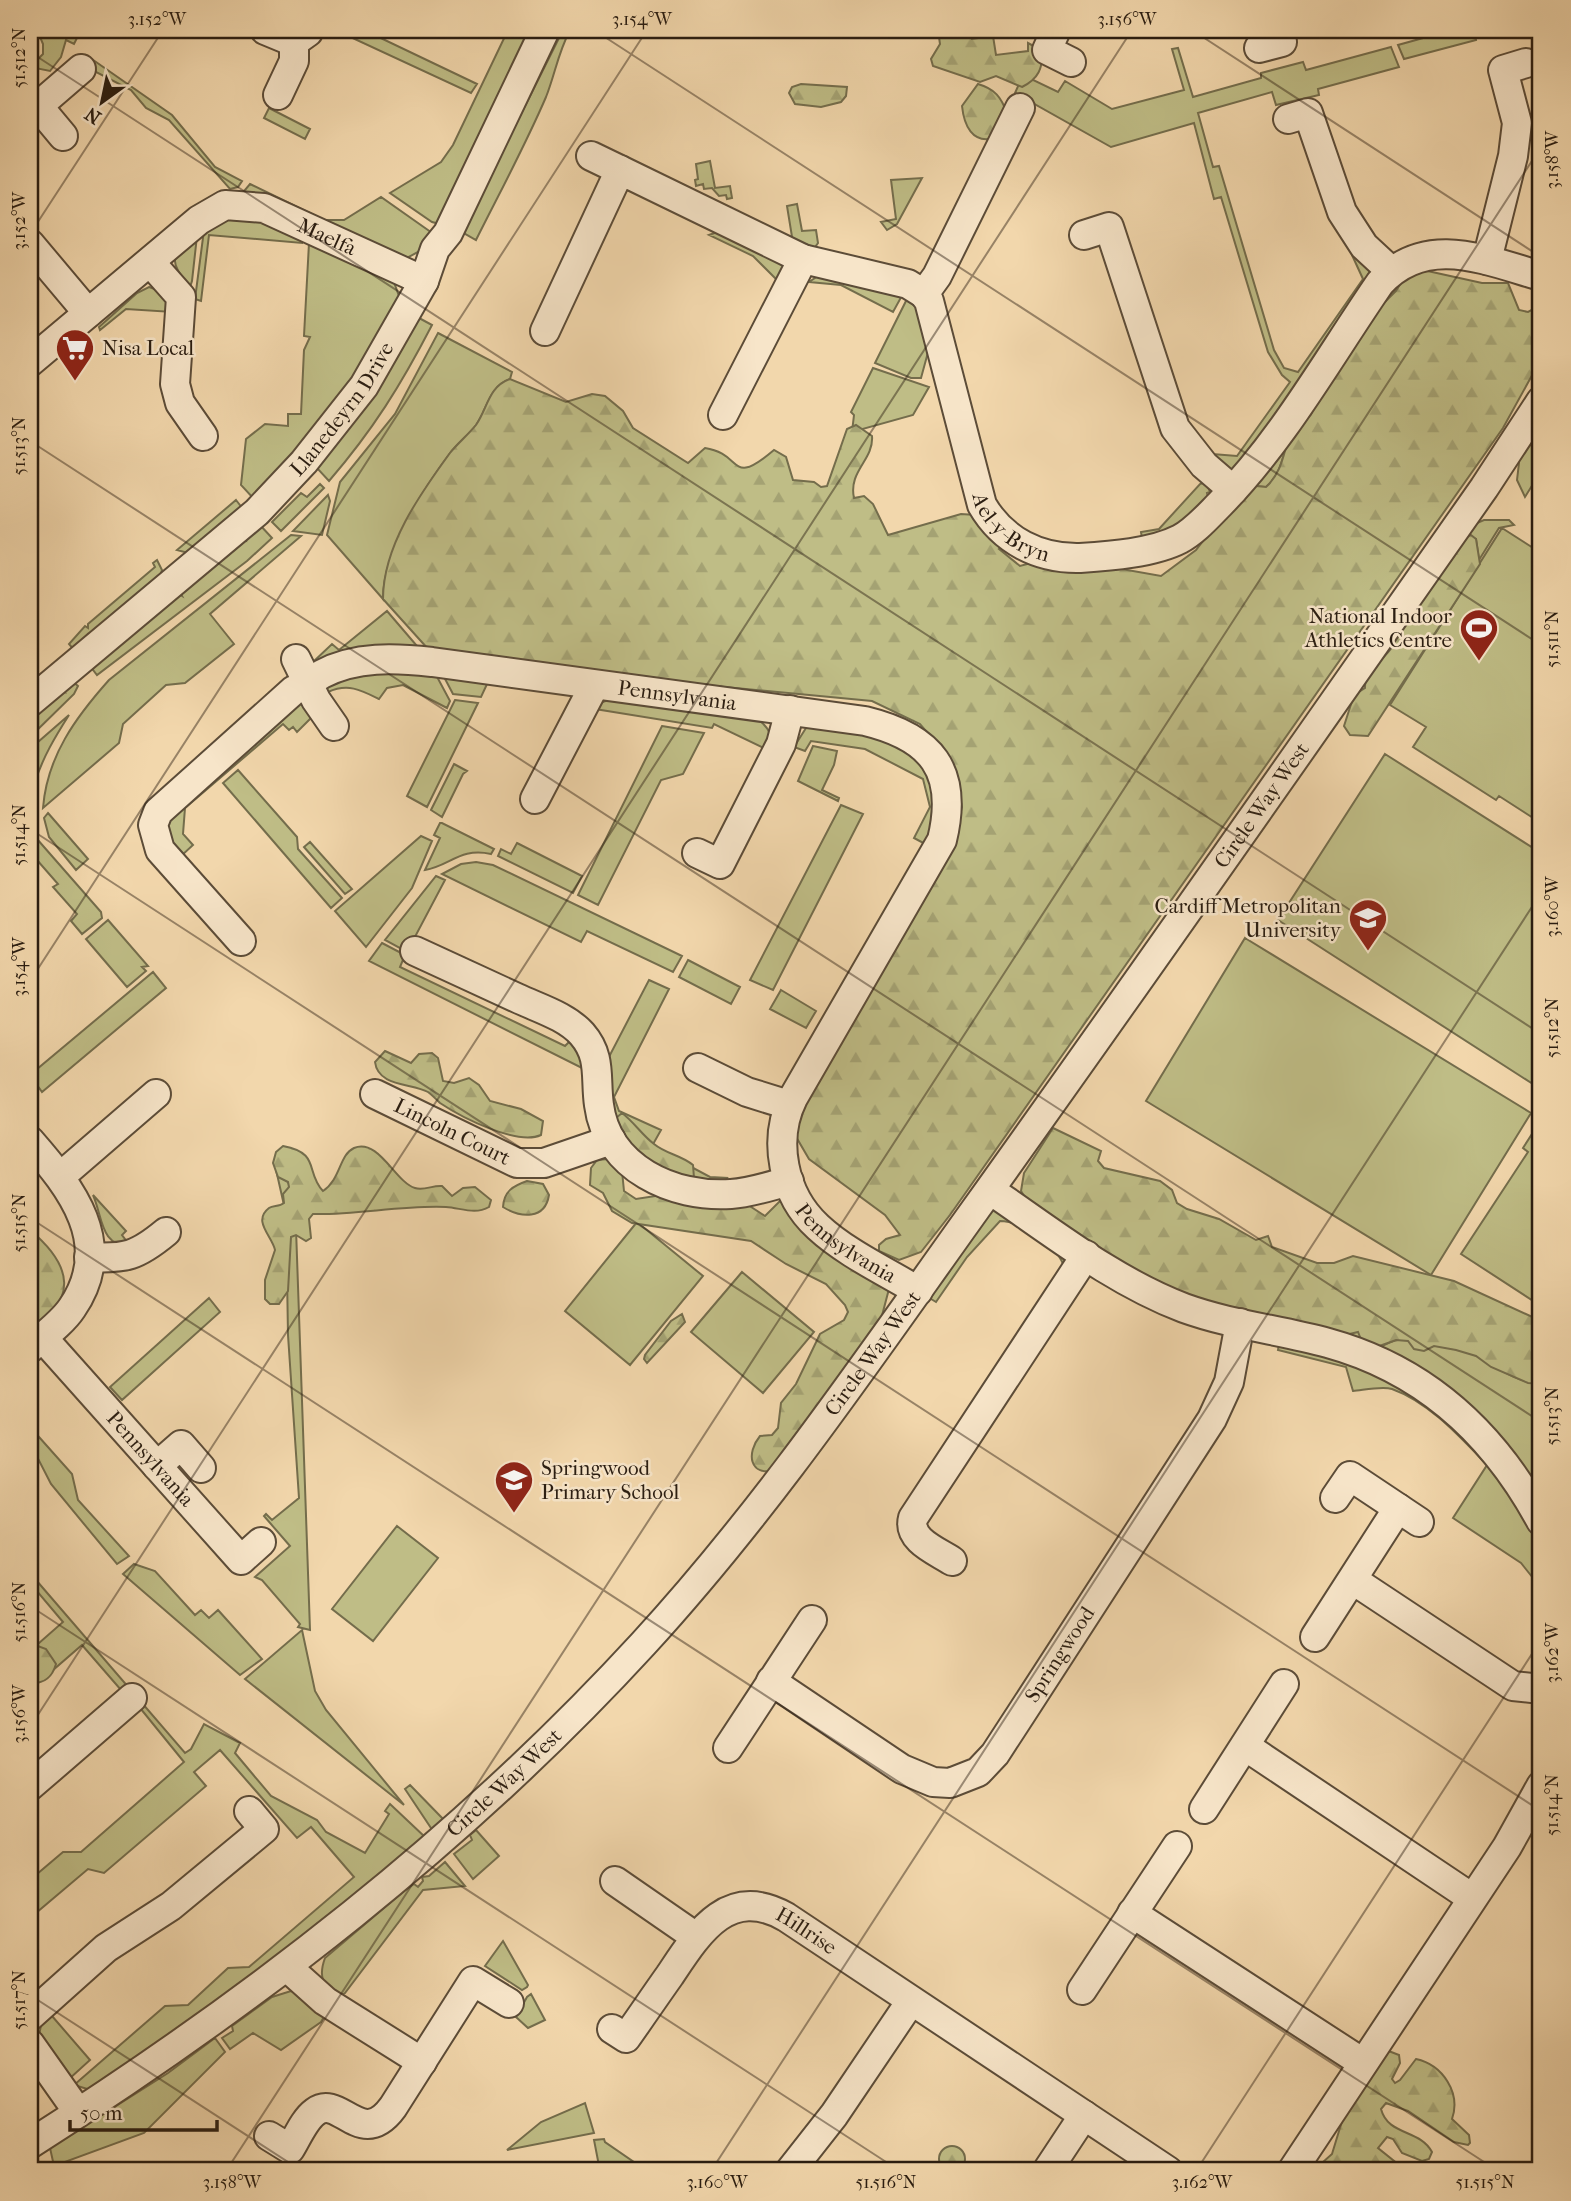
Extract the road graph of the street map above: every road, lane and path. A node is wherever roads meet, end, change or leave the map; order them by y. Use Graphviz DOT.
graph roads {
  1 [pos="265,30"];
  2 [pos="545,30"];
  3 [pos="1056,30"];
  4 [pos="302,36"];
  5 [pos="1071,62"];
  6 [pos="1526,63"];
  7 [pos="81,69"];
  8 [pos="278,95"];
  9 [pos="1020,108"];
  10 [pos="34,109"];
  11 [pos="1288,119"];
  12 [pos="63,136"];
  13 [pos="591,156"];
  14 [pos="620,170"];
  15 [pos="1084,235"];
  16 [pos="30,244"];
  17 [pos="803,259"];
  18 [pos="1487,260"];
  19 [pos="150,262"];
  20 [pos="1391,271"];
  21 [pos="1541,276"];
  22 [pos="424,281"];
  23 [pos="924,294"];
  24 [pos="88,313"];
  25 [pos="545,331"];
  26 [pos="30,362"];
  27 [pos="1541,401"];
  28 [pos="723,415"];
  29 [pos="203,436"];
  30 [pos="1233,490"];
  31 [pos="296,659"];
  32 [pos="311,686"];
  33 [pos="594,686"];
  34 [pos="30,702"];
  35 [pos="790,710"];
  36 [pos="334,726"];
  37 [pos="535,799"];
  38 [pos="697,853"];
  39 [pos="241,941"];
  40 [pos="415,951"];
  41 [pos="698,1068"];
  42 [pos="156,1094"];
  43 [pos="375,1094"];
  44 [pos="789,1105"];
  45 [pos="611,1140"];
  46 [pos="30,1141"];
  47 [pos="61,1176"];
  48 [pos="789,1181"];
  49 [pos="990,1190"];
  50 [pos="166,1233"];
  51 [pos="1086,1255"];
  52 [pos="89,1256"];
  53 [pos="918,1291"];
  54 [pos="1240,1323"];
  55 [pos="36,1343"];
  56 [pos="157,1465"];
  57 [pos="201,1468"];
  58 [pos="1335,1498"];
  59 [pos="1541,1521"];
  60 [pos="261,1542"];
  61 [pos="952,1561"];
  62 [pos="1353,1580"];
  63 [pos="812,1620"];
  64 [pos="1315,1637"];
  65 [pos="771,1681"];
  66 [pos="1284,1684"];
  67 [pos="1541,1689"];
  68 [pos="132,1698"];
  69 [pos="1245,1746"];
  70 [pos="729,1748"];
  71 [pos="30,1786"];
  72 [pos="1541,1786"];
  73 [pos="1204,1808"];
  74 [pos="249,1811"];
  75 [pos="1177,1846"];
  76 [pos="615,1881"];
  77 [pos="1472,1898"];
  78 [pos="1132,1913"];
  79 [pos="696,1937"];
  80 [pos="287,1967"];
  81 [pos="1082,1990"];
  82 [pos="911,2001"];
  83 [pos="509,2003"];
  84 [pos="30,2016"];
  85 [pos="612,2029"];
  86 [pos="30,2045"];
  87 [pos="422,2062"];
  88 [pos="1363,2063"];
  89 [pos="78,2112"];
  90 [pos="1084,2116"];
  91 [pos="269,2136"];
  92 [pos="30,2144"];
  93 [pos="790,2171"];
  94 [pos="1047,2171"];
  95 [pos="1168,2171"];
  96 [pos="1292,2171"];
  1 -- 4 [label="street"];
  2 -- 22 [label="street, Llanedeyrn Drive"];
  3 -- 5 [label="street"];
  4 -- 8 [label="street"];
  6 -- 18 [label="street"];
  7 -- 10 [label="street"];
  9 -- 23 [label="street"];
  10 -- 12 [label="street"];
  11 -- 20 [label="street"];
  13 -- 14 [label="street"];
  14 -- 17 [label="street"];
  14 -- 25 [label="street"];
  15 -- 30 [label="street"];
  16 -- 24 [label="street"];
  17 -- 23 [label="street"];
  17 -- 28 [label="street"];
  18 -- 20 [label="street"];
  18 -- 21 [label="street"];
  19 -- 22 [label="street, Maelfa"];
  19 -- 24 [label="street"];
  19 -- 29 [label="street"];
  20 -- 30 [label="street, Ael-y-Bryn"];
  22 -- 34 [label="street, Llanedeyrn Drive"];
  23 -- 30 [label="street, Ael-y-Bryn"];
  24 -- 26 [label="street"];
  27 -- 49 [label="street, Circle Way West"];
  31 -- 32 [label="street"];
  32 -- 33 [label="street, Pennsylvania"];
  32 -- 36 [label="street"];
  32 -- 39 [label="street, Pennsylvania"];
  33 -- 35 [label="street, Pennsylvania"];
  33 -- 37 [label="street"];
  35 -- 38 [label="street"];
  35 -- 44 [label="street, Pennsylvania"];
  40 -- 45 [label="street, Pennsylvania"];
  41 -- 44 [label="street"];
  42 -- 47 [label="street"];
  43 -- 45 [label="street, Lincoln Court"];
  44 -- 48 [label="street, Pennsylvania"];
  45 -- 48 [label="street, Pennsylvania"];
  46 -- 47 [label="street, Pennsylvania"];
  47 -- 52 [label="street, Pennsylvania"];
  48 -- 53 [label="street, Pennsylvania"];
  49 -- 51 [label="street"];
  49 -- 53 [label="street, Circle Way West"];
  50 -- 52 [label="street"];
  51 -- 54 [label="street"];
  51 -- 61 [label="street"];
  52 -- 55 [label="street, Pennsylvania"];
  53 -- 80 [label="street, Circle Way West"];
  54 -- 59 [label="street"];
  54 -- 65 [label="street, Springwood"];
  55 -- 56 [label="street, Pennsylvania"];
  56 -- 57 [label="street"];
  56 -- 60 [label="street, Pennsylvania"];
  58 -- 62 [label="street"];
  62 -- 64 [label="street"];
  62 -- 67 [label="street"];
  63 -- 65 [label="street"];
  65 -- 70 [label="street"];
  66 -- 69 [label="street"];
  68 -- 71 [label="street"];
  69 -- 73 [label="street"];
  69 -- 77 [label="street"];
  72 -- 77 [label="street"];
  74 -- 84 [label="street"];
  75 -- 78 [label="street"];
  76 -- 79 [label="street"];
  77 -- 88 [label="street"];
  78 -- 81 [label="street"];
  78 -- 88 [label="street"];
  79 -- 82 [label="street, Hillrise"];
  79 -- 85 [label="street, Hillrise"];
  80 -- 87 [label="street"];
  80 -- 89 [label="street, Circle Way West"];
  82 -- 90 [label="street, Hillrise"];
  82 -- 93 [label="street"];
  83 -- 87 [label="street"];
  86 -- 89 [label="street"];
  87 -- 91 [label="street"];
  88 -- 96 [label="street"];
  89 -- 92 [label="street, Circle Way West"];
  90 -- 94 [label="street"];
  90 -- 95 [label="street, Hillrise"];
}
